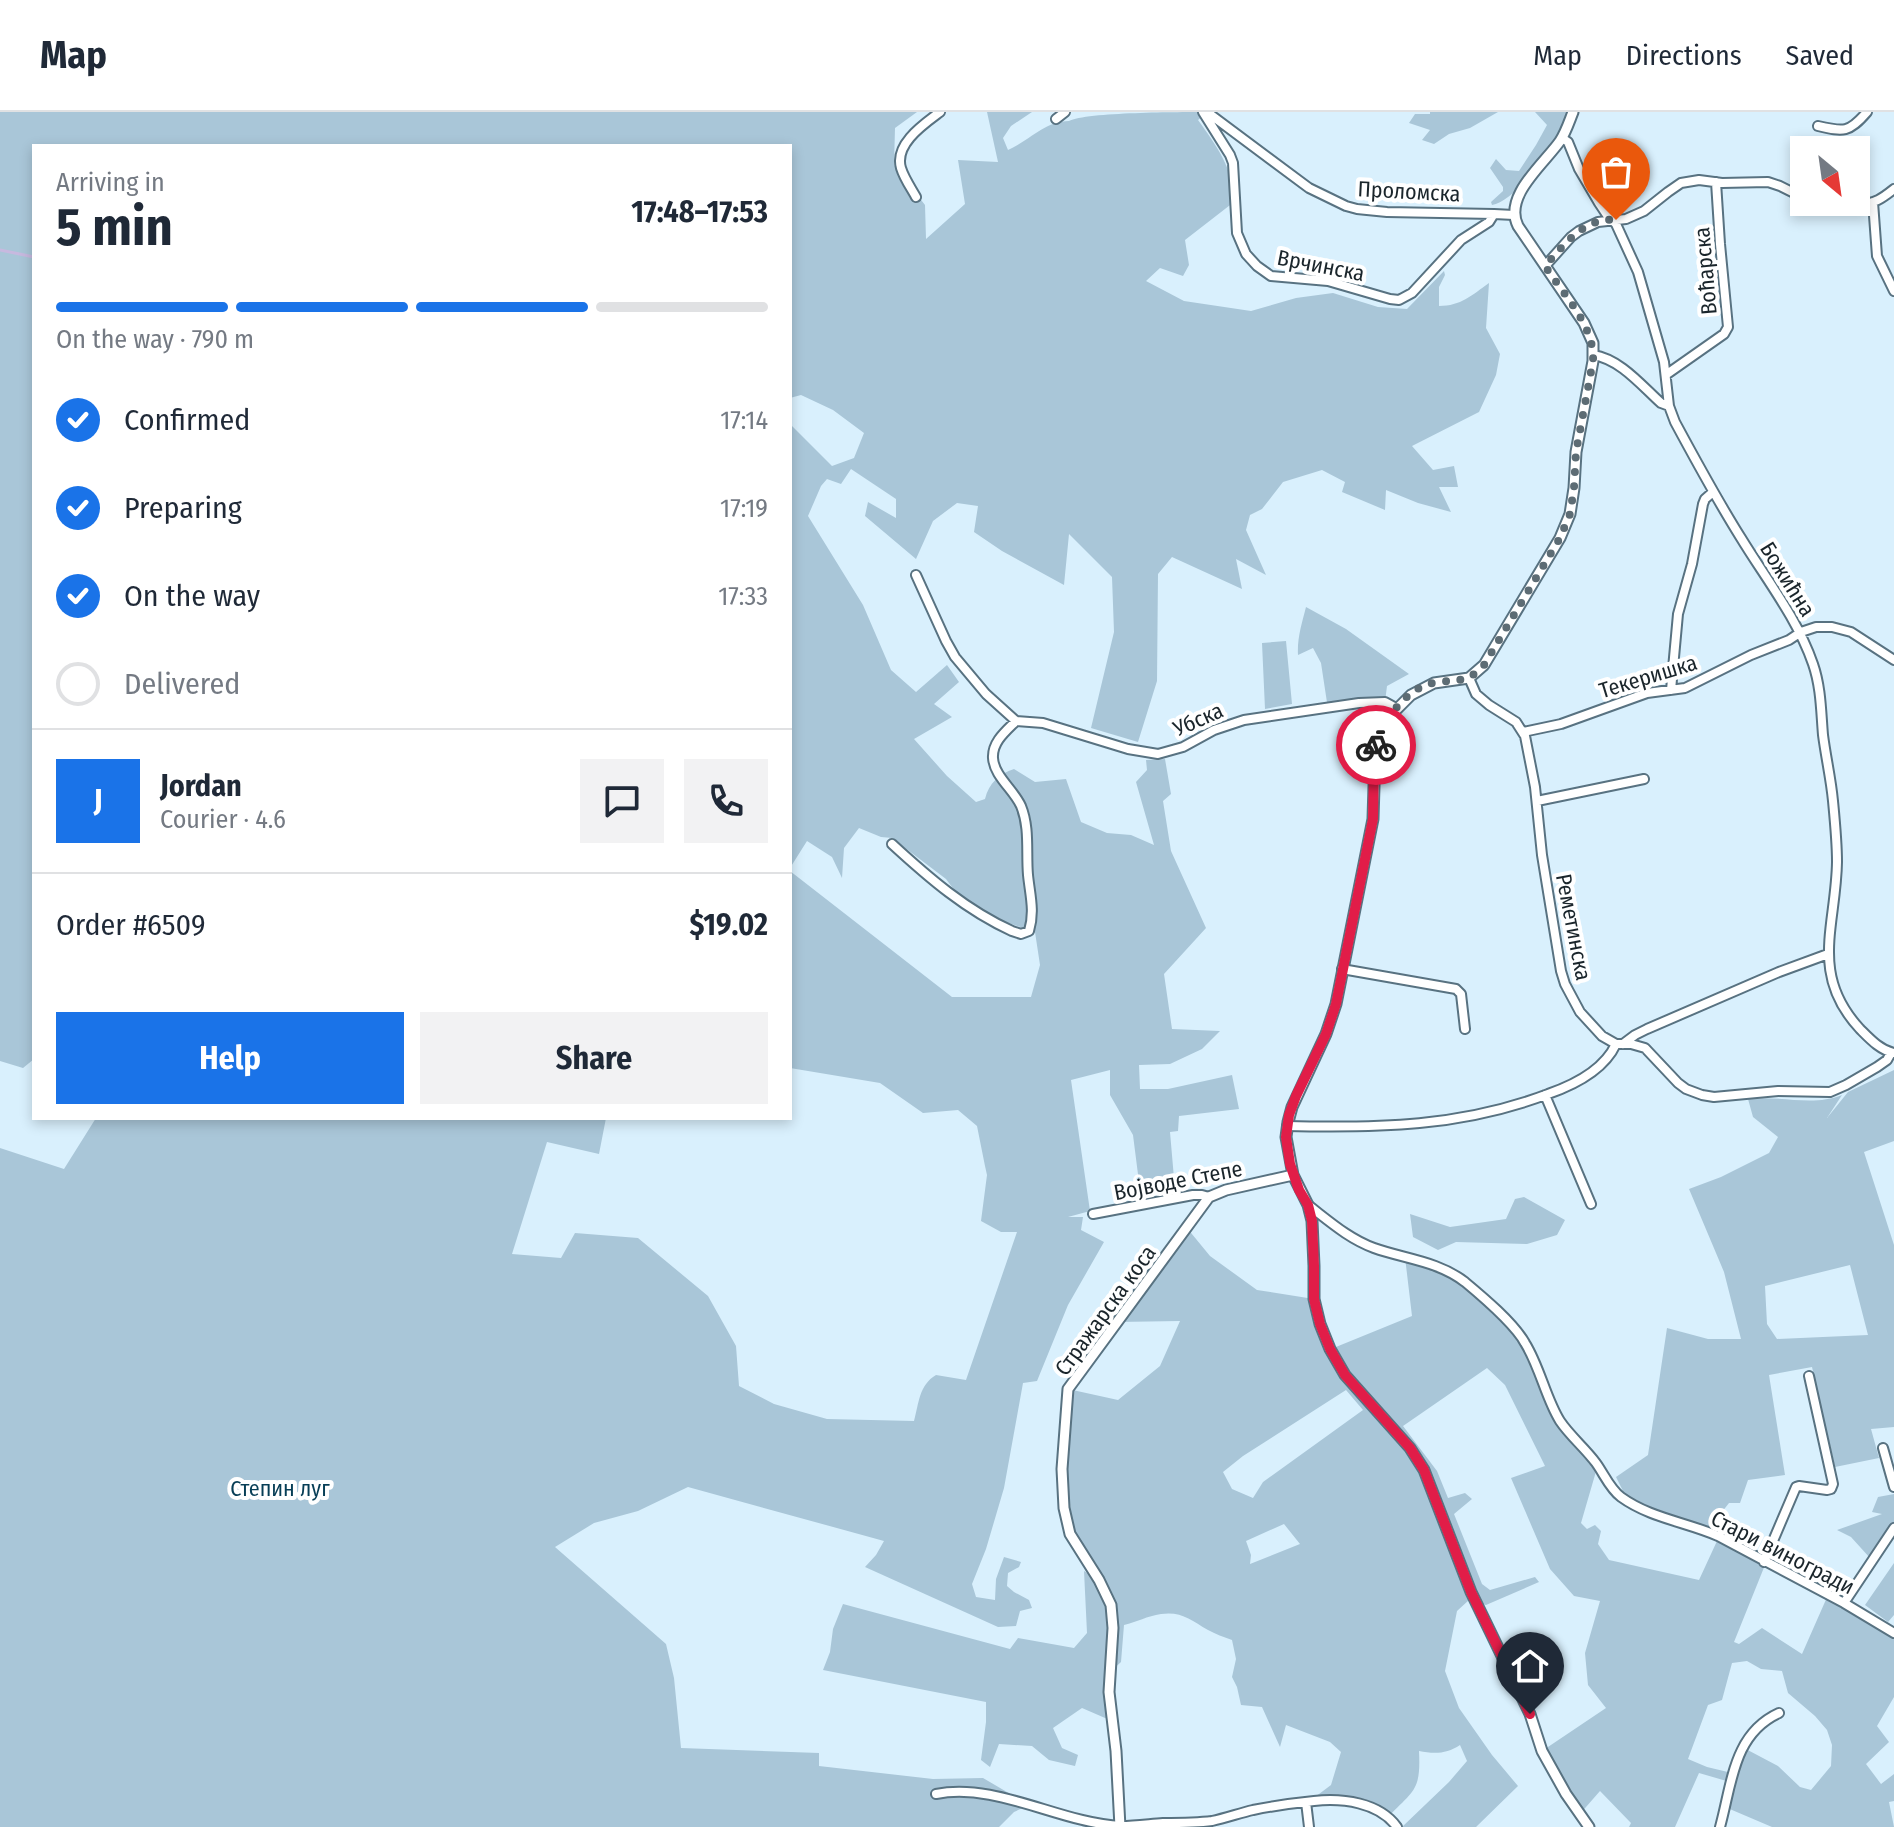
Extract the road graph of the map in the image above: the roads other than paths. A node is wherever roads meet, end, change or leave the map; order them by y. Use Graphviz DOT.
graph roads {
  1 [pos="940,112"];
  2 [pos="1065,112"];
  3 [pos="1205,112"];
  4 [pos="1573,112"];
  5 [pos="1867,112"];
  6 [pos="1056,119"];
  7 [pos="1818,126"];
  8 [pos="1562,138"];
  9 [pos="1716,182"];
  10 [pos="1894,189"];
  11 [pos="1790,191"];
  12 [pos="916,197"];
  13 [pos="1870,202"];
  14 [pos="1873,202"];
  15 [pos="1494,214"];
  16 [pos="1514,215"];
  17 [pos="1612,219"];
  18 [pos="1545,266"];
  19 [pos="1894,291"];
  20 [pos="1593,355"];
  21 [pos="1667,374"];
  22 [pos="1669,406"];
  23 [pos="1713,492"];
  24 [pos="916,575"];
  25 [pos="1801,632"];
  26 [pos="1894,660"];
  27 [pos="1469,678"];
  28 [pos="1671,690"];
  29 [pos="1396,708"];
  30 [pos="1016,721"];
  31 [pos="1523,732"];
  32 [pos="1644,779"];
  33 [pos="1537,801"];
  34 [pos="892,844"];
  35 [pos="1828,954"];
  36 [pos="1342,969"];
  37 [pos="1465,1029"];
  38 [pos="1619,1044"];
  39 [pos="1893,1053"];
  40 [pos="1545,1095"];
  41 [pos="1287,1126"];
  42 [pos="1293,1175"];
  43 [pos="1209,1197"];
  44 [pos="1306,1202"];
  45 [pos="1591,1204"];
  46 [pos="1093,1214"];
  47 [pos="1809,1376"];
  48 [pos="1883,1448"];
  49 [pos="1894,1487"];
  50 [pos="1894,1528"];
  51 [pos="1764,1562"];
  52 [pos="1844,1603"];
  53 [pos="1894,1633"];
  54 [pos="1779,1713"];
  55 [pos="936,1794"];
  56 [pos="1306,1802"];
  57 [pos="1120,1826"];
  58 [pos="1309,1827"];
  59 [pos="1397,1827"];
  60 [pos="1589,1827"];
  61 [pos="1720,1827"];
  1 -- 12 [label="street"];
  2 -- 6 [label="street"];
  3 -- 15 [label="street, Проломска"];
  3 -- 15 [label="street, Врчинска"];
  4 -- 8 [label="street"];
  5 -- 7 [label="street"];
  8 -- 16 [label="street"];
  8 -- 17 [label="street, Божићна"];
  9 -- 11 [label="street"];
  9 -- 17 [label="street"];
  9 -- 21 [label="street, Воћарска"];
  10 -- 14 [label="street"];
  13 -- 14 [label="street"];
  14 -- 19 [label="street"];
  15 -- 16 [label="street"];
  16 -- 18 [label="street"];
  17 -- 18 [label="street"];
  17 -- 21 [label="street, Божићна"];
  18 -- 20 [label="street"];
  20 -- 22 [label="street"];
  20 -- 27 [label="street"];
  21 -- 22 [label="street, Божићна"];
  22 -- 23 [label="street, Божићна"];
  23 -- 25 [label="street, Божићна"];
  23 -- 28 [label="street"];
  24 -- 30 [label="street"];
  25 -- 26 [label="street, Текеришка"];
  25 -- 28 [label="street, Текеришка"];
  25 -- 35 [label="street, Божићна"];
  27 -- 29 [label="street"];
  27 -- 31 [label="street"];
  28 -- 31 [label="street, Текеришка"];
  29 -- 30 [label="street, Убска"];
  29 -- 36 [label="street"];
  30 -- 34 [label="street"];
  31 -- 33 [label="street, Реметинска"];
  32 -- 33 [label="street"];
  33 -- 38 [label="street, Реметинска"];
  35 -- 38 [label="street"];
  35 -- 39 [label="street, Божићна"];
  36 -- 37 [label="street"];
  36 -- 41 [label="street"];
  38 -- 39 [label="street, Реметинска"];
  38 -- 40 [label="street"];
  40 -- 41 [label="street"];
  40 -- 45 [label="street"];
  41 -- 42 [label="street"];
  42 -- 43 [label="street, Војводе Степе"];
  42 -- 44 [label="street, Стари виногради"];
  43 -- 46 [label="street, Војводе Степе"];
  43 -- 57 [label="street, Стражарска коса"];
  44 -- 51 [label="street, Стари виногради"];
  44 -- 60 [label="street"];
  47 -- 51 [label="street"];
  48 -- 49 [label="street"];
  50 -- 52 [label="street"];
  51 -- 52 [label="street, Стари виногради"];
  52 -- 53 [label="street, Стари виногради"];
  54 -- 61 [label="street"];
  55 -- 57 [label="street"];
  56 -- 57 [label="street"];
  56 -- 58 [label="street"];
  56 -- 59 [label="street"];
}
